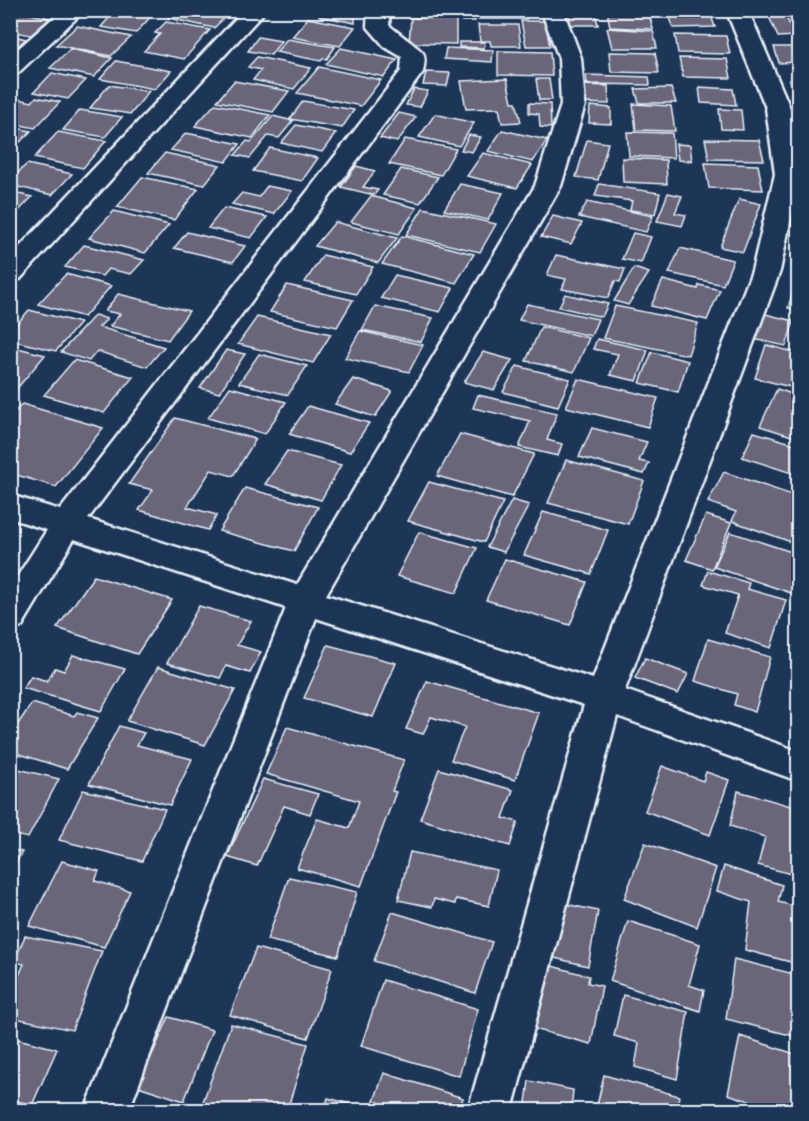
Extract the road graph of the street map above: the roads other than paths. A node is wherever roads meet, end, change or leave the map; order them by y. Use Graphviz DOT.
graph roads {
  1 [pos="75,10"];
  2 [pos="256,10"];
  3 [pos="379,10"];
  4 [pos="552,10"];
  5 [pos="737,10"];
  6 [pos="10,68"];
  7 [pos="10,273"];
  8 [pos="10,506"];
  9 [pos="67,524"];
  10 [pos="306,600"];
  11 [pos="10,617"];
  12 [pos="604,697"];
  13 [pos="798,766"];
  14 [pos="107,1110"];
  15 [pos="490,1110"];
  1 -- 6 [label="street"];
  2 -- 7 [label="street"];
  3 -- 9 [label="street"];
  4 -- 10 [label="street"];
  5 -- 12 [label="street"];
  8 -- 9 [label="street"];
  9 -- 10 [label="street"];
  9 -- 11 [label="street"];
  10 -- 12 [label="street"];
  10 -- 14 [label="street"];
  12 -- 13 [label="street"];
  12 -- 15 [label="street"];
}
